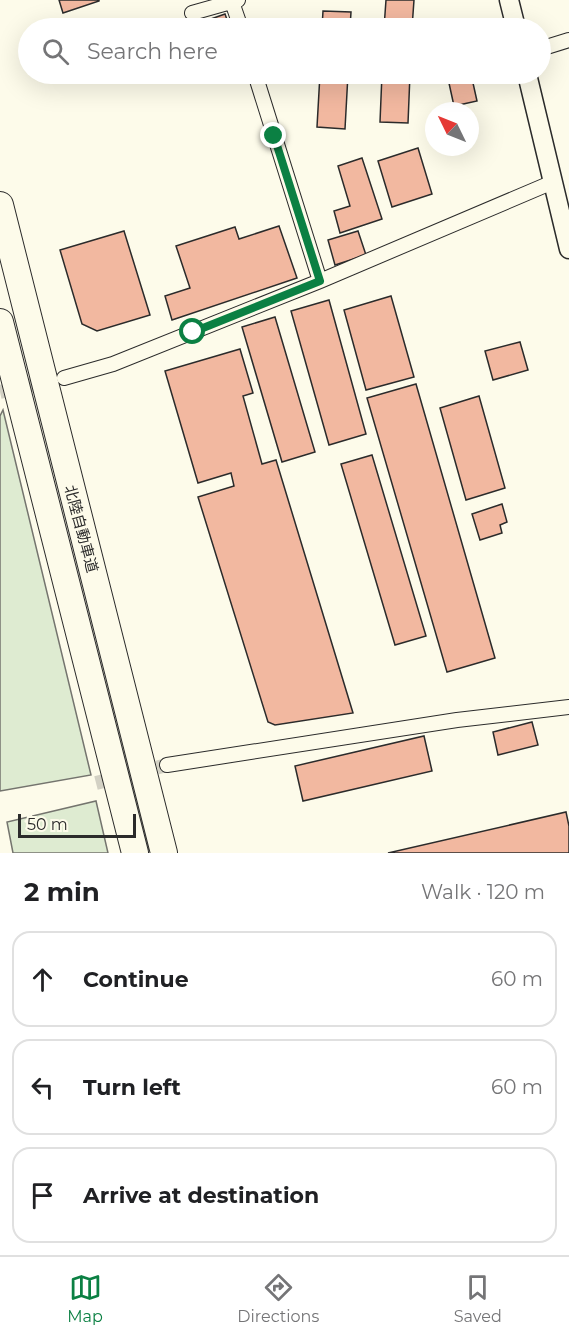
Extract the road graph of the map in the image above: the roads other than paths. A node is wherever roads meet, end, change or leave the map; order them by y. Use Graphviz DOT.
graph roads {
  1 [pos="509,0"];
  2 [pos="235,1"];
  3 [pos="192,13"];
  4 [pos="239,18"];
  5 [pos="514,18"];
  6 [pos="569,40"];
  7 [pos="551,46"];
  8 [pos="258,84"];
  9 [pos="530,84"];
  10 [pos="561,178"];
  11 [pos="0,205"];
  12 [pos="569,249"];
  13 [pos="320,281"];
  14 [pos="0,322"];
  15 [pos="64,378"];
  16 [pos="569,707"];
  17 [pos="167,765"];
  18 [pos="135,853"];
  19 [pos="164,853"];
  1 -- 5 [label="street"];
  2 -- 3 [label="street"];
  2 -- 4 [label="street"];
  6 -- 7 [label="street"];
  8 -- 13 [label="street"];
  9 -- 10 [label="street"];
  10 -- 12 [label="street"];
  10 -- 13 [label="street"];
  11 -- 19 [label="highway, 北陸自動車道"];
  13 -- 15 [label="street"];
  14 -- 18 [label="highway, 北陸自動車道"];
  16 -- 17 [label="street"];
}
